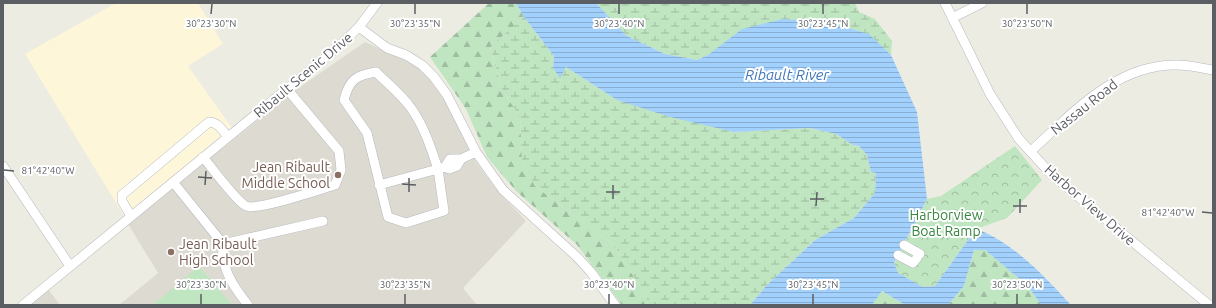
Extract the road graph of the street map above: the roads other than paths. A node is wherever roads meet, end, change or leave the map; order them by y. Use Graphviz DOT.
graph roads {
  1 [pos="377,3"];
  2 [pos="945,3"];
  3 [pos="982,3"];
  4 [pos="952,18"];
  5 [pos="359,28"];
  6 [pos="1213,70"];
  7 [pos="287,89"];
  8 [pos="228,137"];
  9 [pos="1030,151"];
  10 [pos="476,152"];
  11 [pos="203,158"];
  12 [pos="3,166"];
  13 [pos="441,168"];
  14 [pos="173,182"];
  15 [pos="379,186"];
  16 [pos="132,216"];
  17 [pos="323,221"];
  18 [pos="223,244"];
  19 [pos="904,245"];
  20 [pos="898,255"];
  21 [pos="70,266"];
  22 [pos="23,305"];
  23 [pos="248,305"];
  24 [pos="615,305"];
  25 [pos="1209,305"];
  1 -- 5 [label="street"];
  2 -- 4 [label="street, Harbor View Drive"];
  3 -- 4 [label="street"];
  4 -- 9 [label="street, Harbor View Drive"];
  5 -- 7 [label="street, Ribault Scenic Drive"];
  5 -- 10 [label="street, Ribault Scenic Drive"];
  6 -- 9 [label="street, Nassau Road"];
  7 -- 8 [label="street, Ribault Scenic Drive"];
  7 -- 11 [label="street"];
  8 -- 11 [label="street, Ribault Scenic Drive"];
  8 -- 16 [label="street"];
  9 -- 25 [label="street, Harbor View Drive"];
  10 -- 13 [label="street"];
  10 -- 24 [label="street, Ribault Scenic Drive"];
  11 -- 14 [label="street, Ribault Scenic Drive"];
  12 -- 21 [label="street"];
  13 -- 15 [label="street"];
  13 -- 15 [label="street"];
  13 -- 15 [label="street"];
  14 -- 16 [label="street, Ribault Scenic Drive"];
  14 -- 18 [label="street"];
  16 -- 21 [label="street, Ribault Scenic Drive"];
  17 -- 18 [label="street"];
  18 -- 23 [label="street"];
  19 -- 20 [label="street"];
  21 -- 22 [label="street, Ribault Scenic Drive"];
}
